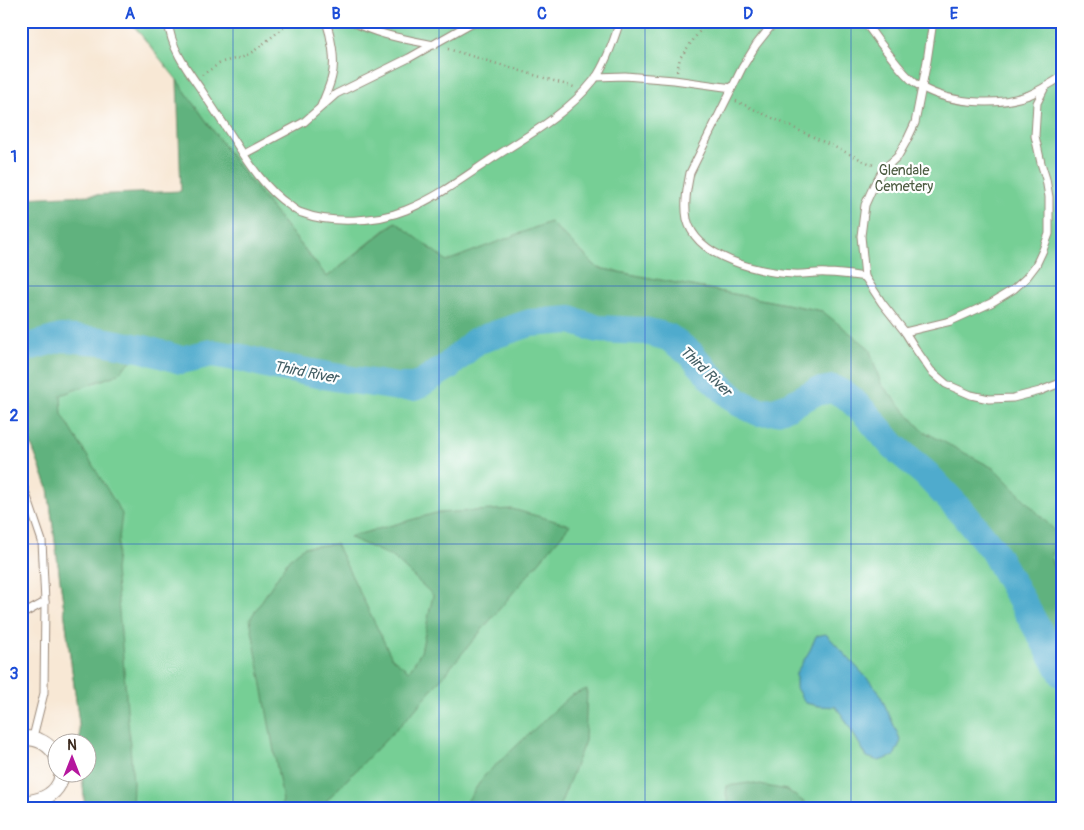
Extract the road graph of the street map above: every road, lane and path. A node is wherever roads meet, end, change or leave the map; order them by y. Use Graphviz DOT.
graph roads {
  1 [pos="168,21"];
  2 [pos="292,21"];
  3 [pos="326,21"];
  4 [pos="351,21"];
  5 [pos="475,21"];
  6 [pos="620,21"];
  7 [pos="707,21"];
  8 [pos="775,21"];
  9 [pos="864,21"];
  10 [pos="933,21"];
  11 [pos="434,44"];
  12 [pos="1063,76"];
  13 [pos="596,78"];
  14 [pos="194,80"];
  15 [pos="674,80"];
  16 [pos="921,86"];
  17 [pos="732,88"];
  18 [pos="1045,88"];
  19 [pos="585,90"];
  20 [pos="728,97"];
  21 [pos="320,108"];
  22 [pos="244,154"];
  23 [pos="884,170"];
  24 [pos="865,276"];
  25 [pos="905,332"];
  26 [pos="1063,382"];
  27 [pos="21,479"];
  28 [pos="46,602"];
  29 [pos="21,615"];
  30 [pos="27,738"];
  31 [pos="48,746"];
  32 [pos="60,782"];
  33 [pos="21,803"];
  1 -- 14 [label="lane"];
  2 -- 14 [label="path"];
  3 -- 21 [label="lane"];
  4 -- 11 [label="lane"];
  5 -- 11 [label="lane"];
  6 -- 13 [label="lane"];
  7 -- 15 [label="path"];
  8 -- 17 [label="lane"];
  9 -- 16 [label="lane"];
  10 -- 16 [label="lane"];
  11 -- 19 [label="path"];
  11 -- 21 [label="lane"];
  12 -- 18 [label="lane"];
  13 -- 15 [label="lane"];
  13 -- 19 [label="lane"];
  14 -- 22 [label="lane"];
  15 -- 17 [label="lane"];
  16 -- 18 [label="lane"];
  16 -- 23 [label="lane"];
  17 -- 20 [label="lane"];
  18 -- 25 [label="lane"];
  19 -- 22 [label="lane"];
  20 -- 23 [label="path"];
  20 -- 24 [label="lane"];
  21 -- 22 [label="lane"];
  23 -- 24 [label="lane"];
  24 -- 25 [label="lane"];
  25 -- 26 [label="lane"];
  27 -- 28 [label="lane"];
  28 -- 29 [label="lane"];
  28 -- 30 [label="lane"];
  30 -- 31 [label="street"];
  32 -- 33 [label="street"];
}
